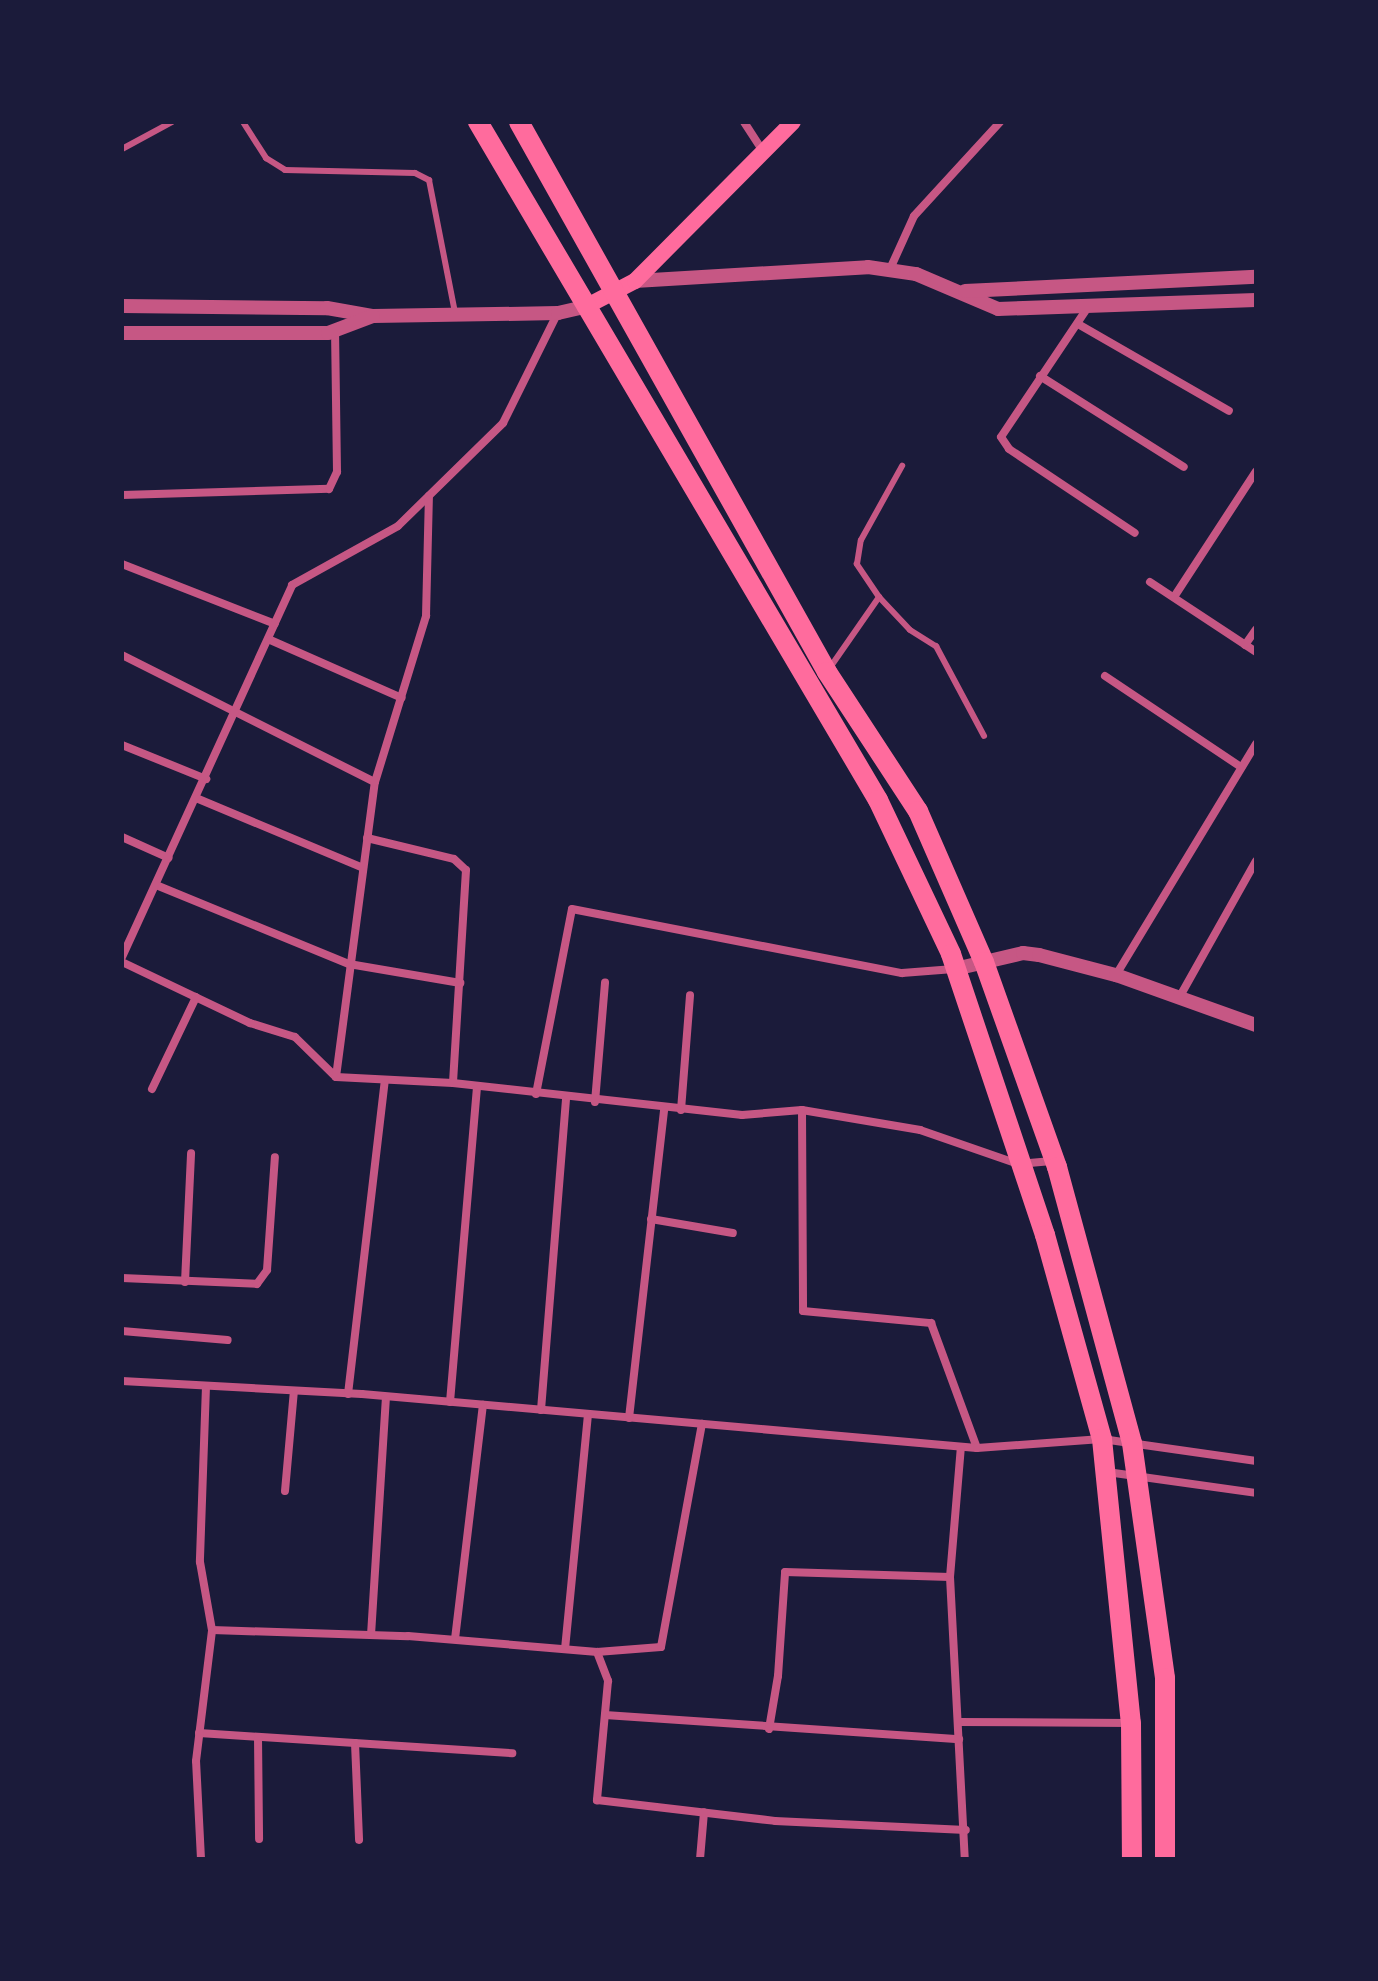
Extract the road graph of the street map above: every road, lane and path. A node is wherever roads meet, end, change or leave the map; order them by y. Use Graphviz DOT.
graph roads {
  1 [pos="172,122"];
  2 [pos="243,122"];
  3 [pos="478,122"];
  4 [pos="519,122"];
  5 [pos="744,122"];
  6 [pos="793,122"];
  7 [pos="1000,122"];
  8 [pos="122,149"];
  9 [pos="763,152"];
  10 [pos="890,269"];
  11 [pos="1256,277"];
  12 [pos="625,286"];
  13 [pos="965,291"];
  14 [pos="1256,300"];
  15 [pos="122,306"];
  16 [pos="585,307"];
  17 [pos="1088,307"];
  18 [pos="455,313"];
  19 [pos="558,313"];
  20 [pos="373,316"];
  21 [pos="1078,324"];
  22 [pos="335,332"];
  23 [pos="122,333"];
  24 [pos="1040,376"];
  25 [pos="1229,411"];
  26 [pos="902,466"];
  27 [pos="1184,467"];
  28 [pos="1256,471"];
  29 [pos="122,495"];
  30 [pos="429,496"];
  31 [pos="1135,533"];
  32 [pos="122,564"];
  33 [pos="1150,582"];
  34 [pos="879,597"];
  35 [pos="1174,597"];
  36 [pos="275,624"];
  37 [pos="1256,629"];
  38 [pos="268,639"];
  39 [pos="1245,645"];
  40 [pos="1256,652"];
  41 [pos="122,655"];
  42 [pos="827,672"];
  43 [pos="1105,676"];
  44 [pos="402,698"];
  45 [pos="237,711"];
  46 [pos="984,736"];
  47 [pos="122,745"];
  48 [pos="1255,748"];
  49 [pos="1241,767"];
  50 [pos="206,779"];
  51 [pos="375,782"];
  52 [pos="196,798"];
  53 [pos="122,837"];
  54 [pos="367,838"];
  55 [pos="169,858"];
  56 [pos="1256,861"];
  57 [pos="363,868"];
  58 [pos="156,885"];
  59 [pos="122,960"];
  60 [pos="984,962"];
  61 [pos="349,964"];
  62 [pos="955,969"];
  63 [pos="1116,975"];
  64 [pos="605,982"];
  65 [pos="460,983"];
  66 [pos="690,995"];
  67 [pos="196,997"];
  68 [pos="1179,998"];
  69 [pos="1255,1023"];
  70 [pos="336,1077"];
  71 [pos="385,1080"];
  72 [pos="453,1083"];
  73 [pos="477,1086"];
  74 [pos="152,1089"];
  75 [pos="536,1094"];
  76 [pos="566,1098"];
  77 [pos="595,1102"];
  78 [pos="664,1109"];
  79 [pos="681,1110"];
  80 [pos="802,1110"];
  81 [pos="191,1153"];
  82 [pos="275,1157"];
  83 [pos="1055,1161"];
  84 [pos="1018,1164"];
  85 [pos="651,1219"];
  86 [pos="733,1233"];
  87 [pos="122,1278"];
  88 [pos="185,1282"];
  89 [pos="122,1331"];
  90 [pos="228,1340"];
  91 [pos="122,1381"];
  92 [pos="206,1386"];
  93 [pos="294,1391"];
  94 [pos="348,1394"];
  95 [pos="386,1397"];
  96 [pos="450,1402"];
  97 [pos="483,1405"];
  98 [pos="541,1410"];
  99 [pos="588,1414"];
  100 [pos="629,1418"];
  101 [pos="702,1424"];
  102 [pos="1102,1439"];
  103 [pos="1132,1443"];
  104 [pos="961,1447"];
  105 [pos="977,1448"];
  106 [pos="1256,1461"];
  107 [pos="1107,1472"];
  108 [pos="1139,1477"];
  109 [pos="285,1491"];
  110 [pos="1256,1493"];
  111 [pos="950,1577"];
  112 [pos="212,1630"];
  113 [pos="371,1635"];
  114 [pos="455,1639"];
  115 [pos="565,1649"];
  116 [pos="597,1652"];
  117 [pos="605,1715"];
  118 [pos="958,1722"];
  119 [pos="1131,1723"];
  120 [pos="769,1729"];
  121 [pos="199,1733"];
  122 [pos="258,1737"];
  123 [pos="959,1739"];
  124 [pos="355,1743"];
  125 [pos="512,1753"];
  126 [pos="704,1812"];
  127 [pos="966,1830"];
  128 [pos="259,1839"];
  129 [pos="359,1840"];
  130 [pos="201,1859"];
  131 [pos="700,1859"];
  132 [pos="965,1859"];
  133 [pos="1132,1859"];
  134 [pos="1165,1859"];
  1 -- 8 [label="lane"];
  2 -- 18 [label="lane"];
  3 -- 16 [label="main road"];
  4 -- 12 [label="main road"];
  5 -- 9 [label="street"];
  6 -- 9 [label="main road"];
  7 -- 10 [label="street"];
  9 -- 12 [label="main road"];
  10 -- 12 [label="street"];
  10 -- 13 [label="street"];
  11 -- 13 [label="street"];
  12 -- 16 [label="main road"];
  12 -- 42 [label="main road"];
  13 -- 17 [label="street"];
  14 -- 17 [label="street"];
  15 -- 20 [label="street"];
  16 -- 19 [label="street"];
  16 -- 62 [label="main road"];
  17 -- 21 [label="street"];
  18 -- 19 [label="street"];
  18 -- 20 [label="street"];
  19 -- 30 [label="street"];
  20 -- 22 [label="street"];
  21 -- 24 [label="street"];
  21 -- 25 [label="street"];
  22 -- 23 [label="street"];
  22 -- 29 [label="street"];
  24 -- 27 [label="street"];
  24 -- 31 [label="street"];
  26 -- 34 [label="lane"];
  28 -- 35 [label="street"];
  30 -- 36 [label="street"];
  30 -- 44 [label="street"];
  32 -- 36 [label="street"];
  33 -- 35 [label="street"];
  34 -- 42 [label="lane"];
  34 -- 46 [label="lane"];
  35 -- 39 [label="street"];
  36 -- 38 [label="street"];
  37 -- 39 [label="street"];
  38 -- 44 [label="street"];
  38 -- 45 [label="street"];
  39 -- 40 [label="street"];
  41 -- 45 [label="street"];
  42 -- 60 [label="main road"];
  43 -- 49 [label="street"];
  44 -- 51 [label="street"];
  45 -- 50 [label="street"];
  45 -- 51 [label="street"];
  47 -- 50 [label="street"];
  48 -- 49 [label="street"];
  49 -- 63 [label="street"];
  50 -- 52 [label="street"];
  51 -- 54 [label="street"];
  52 -- 55 [label="street"];
  52 -- 57 [label="street"];
  53 -- 55 [label="street"];
  54 -- 57 [label="street"];
  54 -- 65 [label="street"];
  55 -- 58 [label="street"];
  56 -- 68 [label="street"];
  57 -- 61 [label="street"];
  58 -- 59 [label="street"];
  58 -- 61 [label="street"];
  59 -- 67 [label="street"];
  60 -- 62 [label="street"];
  60 -- 63 [label="street"];
  60 -- 83 [label="main road"];
  61 -- 65 [label="street"];
  61 -- 70 [label="street"];
  62 -- 75 [label="street"];
  62 -- 84 [label="main road"];
  63 -- 68 [label="street"];
  64 -- 77 [label="street"];
  65 -- 72 [label="street"];
  66 -- 79 [label="street"];
  67 -- 70 [label="street"];
  67 -- 74 [label="street"];
  68 -- 69 [label="street"];
  70 -- 71 [label="street"];
  71 -- 72 [label="street"];
  71 -- 94 [label="street"];
  72 -- 73 [label="street"];
  73 -- 75 [label="street"];
  73 -- 96 [label="street"];
  75 -- 76 [label="street"];
  76 -- 77 [label="street"];
  76 -- 98 [label="street"];
  77 -- 78 [label="street"];
  78 -- 79 [label="street"];
  78 -- 85 [label="street"];
  79 -- 80 [label="street"];
  80 -- 84 [label="street"];
  80 -- 105 [label="street"];
  81 -- 88 [label="street"];
  82 -- 88 [label="street"];
  83 -- 84 [label="street"];
  83 -- 103 [label="main road"];
  84 -- 102 [label="main road"];
  85 -- 86 [label="street"];
  85 -- 100 [label="street"];
  87 -- 88 [label="street"];
  89 -- 90 [label="street"];
  91 -- 92 [label="street"];
  92 -- 93 [label="street"];
  92 -- 112 [label="street"];
  93 -- 94 [label="street"];
  93 -- 109 [label="street"];
  94 -- 95 [label="street"];
  95 -- 96 [label="street"];
  95 -- 113 [label="street"];
  96 -- 97 [label="street"];
  97 -- 98 [label="street"];
  97 -- 114 [label="street"];
  98 -- 99 [label="street"];
  99 -- 100 [label="street"];
  99 -- 115 [label="street"];
  100 -- 101 [label="street"];
  101 -- 104 [label="street"];
  101 -- 116 [label="street"];
  102 -- 103 [label="street"];
  102 -- 105 [label="street"];
  102 -- 107 [label="main road"];
  103 -- 106 [label="street"];
  103 -- 108 [label="main road"];
  104 -- 105 [label="street"];
  104 -- 111 [label="street"];
  107 -- 108 [label="street"];
  107 -- 119 [label="main road"];
  108 -- 110 [label="street"];
  108 -- 134 [label="main road"];
  111 -- 118 [label="street"];
  111 -- 120 [label="street"];
  112 -- 113 [label="street"];
  112 -- 121 [label="street"];
  113 -- 114 [label="street"];
  114 -- 115 [label="street"];
  115 -- 116 [label="street"];
  116 -- 117 [label="street"];
  117 -- 120 [label="street"];
  117 -- 126 [label="street"];
  118 -- 119 [label="street"];
  118 -- 123 [label="street"];
  119 -- 133 [label="main road"];
  120 -- 123 [label="street"];
  121 -- 122 [label="street"];
  121 -- 130 [label="street"];
  122 -- 124 [label="street"];
  122 -- 128 [label="street"];
  123 -- 127 [label="street"];
  124 -- 125 [label="street"];
  124 -- 129 [label="street"];
  126 -- 127 [label="street"];
  126 -- 131 [label="street"];
  127 -- 132 [label="street"];
}
